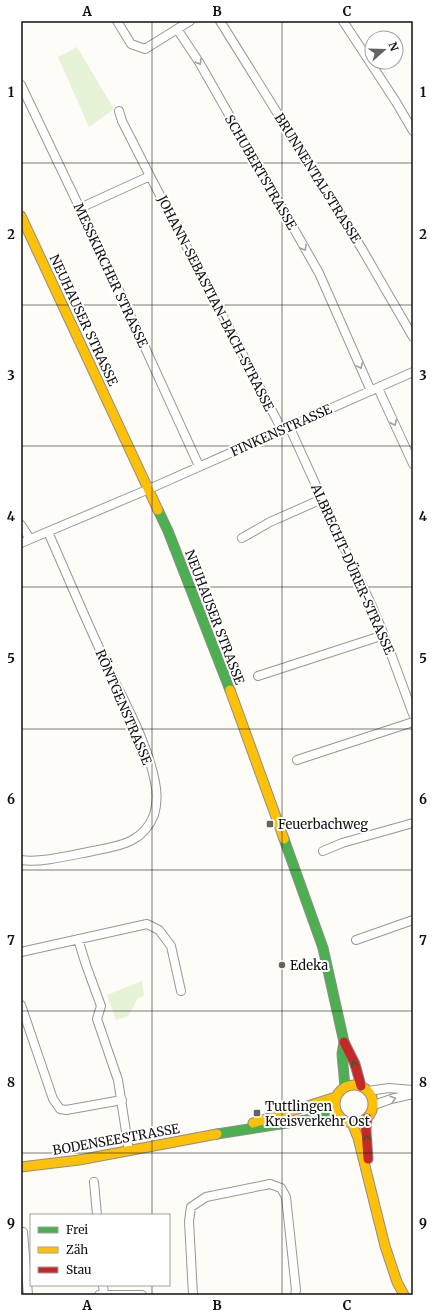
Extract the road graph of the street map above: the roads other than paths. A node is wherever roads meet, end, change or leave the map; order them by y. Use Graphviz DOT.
graph roads {
  1 [pos="117,21"];
  2 [pos="190,21"];
  3 [pos="220,21"];
  4 [pos="343,21"];
  5 [pos="178,29"];
  6 [pos="21,85"];
  7 [pos="119,111"];
  8 [pos="413,131"];
  9 [pos="150,176"];
  10 [pos="80,208"];
  11 [pos="21,216"];
  12 [pos="413,338"];
  13 [pos="413,372"];
  14 [pos="374,389"];
  15 [pos="286,428"];
  16 [pos="413,464"];
  17 [pos="199,466"];
  18 [pos="149,489"];
  19 [pos="322,499"];
  20 [pos="21,525"];
  21 [pos="48,532"];
  22 [pos="242,538"];
  23 [pos="30,539"];
  24 [pos="21,543"];
  25 [pos="384,635"];
  26 [pos="258,676"];
  27 [pos="413,714"];
  28 [pos="413,722"];
  29 [pos="297,760"];
  30 [pos="413,822"];
  31 [pos="323,851"];
  32 [pos="21,860"];
  33 [pos="413,920"];
  34 [pos="78,939"];
  35 [pos="356,940"];
  36 [pos="21,952"];
  37 [pos="181,991"];
  38 [pos="21,1005"];
  39 [pos="344,1042"];
  40 [pos="345,1087"];
  41 [pos="365,1088"];
  42 [pos="413,1090"];
  43 [pos="413,1094"];
  44 [pos="336,1097"];
  45 [pos="122,1100"];
  46 [pos="374,1105"];
  47 [pos="338,1115"];
  48 [pos="367,1118"];
  49 [pos="352,1123"];
  50 [pos="216,1134"];
  51 [pos="129,1151"];
  52 [pos="21,1168"];
  53 [pos="94,1182"];
  54 [pos="370,1186"];
  55 [pos="97,1214"];
  56 [pos="22,1232"];
  57 [pos="28,1295"];
  58 [pos="99,1295"];
  59 [pos="104,1295"];
  60 [pos="142,1295"];
  61 [pos="193,1295"];
  62 [pos="295,1295"];
  63 [pos="404,1295"];
  1 -- 5 [label="street"];
  2 -- 5 [label="street"];
  3 -- 12 [label="street, BRUNNENTALSTRASSE"];
  4 -- 8 [label="street"];
  5 -- 14 [label="street, SCHUBERTSTRASSE, one-way"];
  6 -- 10 [label="street, MESSKIRCHER STRASSE"];
  7 -- 9 [label="street, JOHANN-SEBASTIAN-BACH-STRASSE"];
  9 -- 10 [label="street"];
  9 -- 15 [label="street, JOHANN-SEBASTIAN-BACH-STRASSE"];
  10 -- 17 [label="street, MESSKIRCHER STRASSE"];
  11 -- 18 [label="street, NEUHAUSER STRASSE"];
  13 -- 14 [label="street, FINKENSTRASSE"];
  14 -- 15 [label="street, FINKENSTRASSE"];
  14 -- 16 [label="street, SCHUBERTSTRASSE, one-way"];
  15 -- 17 [label="street, FINKENSTRASSE"];
  15 -- 19 [label="street, ALBRECHT-DÜRER-STRASSE"];
  17 -- 18 [label="street, FINKENSTRASSE"];
  18 -- 21 [label="street"];
  18 -- 39 [label="street, NEUHAUSER STRASSE"];
  19 -- 22 [label="street"];
  19 -- 25 [label="street, ALBRECHT-DÜRER-STRASSE"];
  20 -- 23 [label="street"];
  21 -- 23 [label="street"];
  21 -- 32 [label="street, RÖNTGENSTRASSE"];
  23 -- 24 [label="street"];
  25 -- 26 [label="street"];
  25 -- 27 [label="street, ALBRECHT-DÜRER-STRASSE"];
  28 -- 29 [label="street"];
  30 -- 31 [label="street"];
  33 -- 35 [label="street"];
  34 -- 36 [label="street"];
  34 -- 37 [label="street"];
  34 -- 45 [label="street"];
  38 -- 45 [label="street"];
  39 -- 40 [label="street, NEUHAUSER STRASSE"];
  41 -- 39 [label="street, NEUHAUSER STRASSE, one-way"];
  40 -- 41 [label="street"];
  40 -- 44 [label="street"];
  41 -- 42 [label="street"];
  41 -- 46 [label="street"];
  46 -- 43 [label="street, one-way"];
  44 -- 47 [label="street"];
  44 -- 50 [label="street, BODENSEESTRASSE"];
  45 -- 51 [label="street"];
  46 -- 48 [label="street"];
  47 -- 49 [label="street"];
  47 -- 50 [label="street, BODENSEESTRASSE"];
  48 -- 49 [label="street"];
  54 -- 48 [label="street, one-way"];
  49 -- 54 [label="street"];
  50 -- 51 [label="street, BODENSEESTRASSE"];
  51 -- 52 [label="street, BODENSEESTRASSE"];
  53 -- 55 [label="street"];
  54 -- 63 [label="street"];
  56 -- 57 [label="street"];
  58 -- 59 [label="street"];
  59 -- 60 [label="street"];
  61 -- 62 [label="street"];
}
